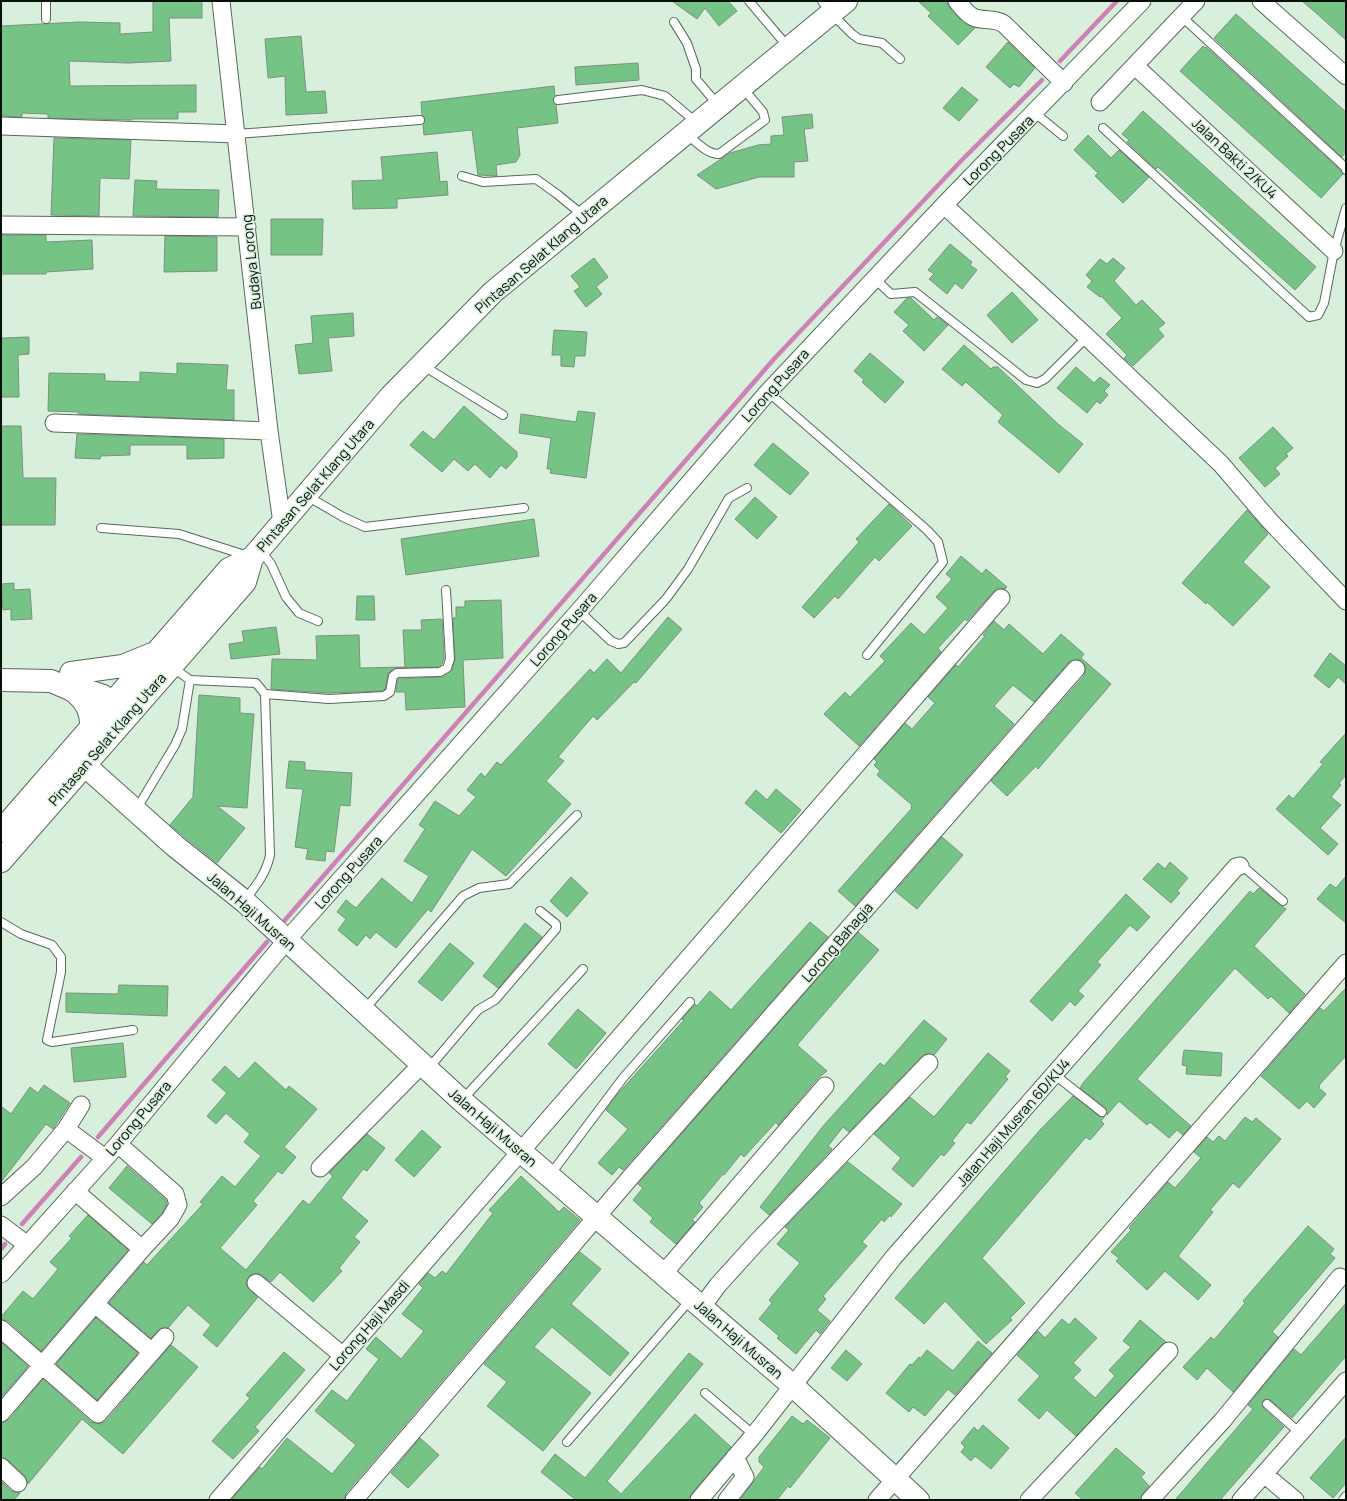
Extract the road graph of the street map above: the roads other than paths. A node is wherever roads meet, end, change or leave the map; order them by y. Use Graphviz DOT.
graph roads {
  1 [pos="46,1"];
  2 [pos="222,1"];
  3 [pos="749,1"];
  4 [pos="956,1"];
  5 [pos="1142,1"];
  6 [pos="1196,1"];
  7 [pos="1261,1"];
  8 [pos="833,5"];
  9 [pos="1181,16"];
  10 [pos="46,19"];
  11 [pos="674,22"];
  12 [pos="789,48"];
  13 [pos="900,59"];
  14 [pos="1135,66"];
  15 [pos="1346,76"];
  16 [pos="1064,83"];
  17 [pos="742,87"];
  18 [pos="558,100"];
  19 [pos="1100,102"];
  20 [pos="719,106"];
  21 [pos="1035,113"];
  22 [pos="420,120"];
  23 [pos="1,126"];
  24 [pos="692,128"];
  25 [pos="1103,128"];
  26 [pos="237,134"];
  27 [pos="1063,136"];
  28 [pos="1346,170"];
  29 [pos="462,176"];
  30 [pos="944,205"];
  31 [pos="1346,208"];
  32 [pos="585,216"];
  33 [pos="1,225"];
  34 [pos="247,227"];
  35 [pos="1334,251"];
  36 [pos="874,278"];
  37 [pos="1087,337"];
  38 [pos="422,365"];
  39 [pos="768,392"];
  40 [pos="503,415"];
  41 [pos="54,423"];
  42 [pos="269,431"];
  43 [pos="747,488"];
  44 [pos="306,495"];
  45 [pos="524,508"];
  46 [pos="282,523"];
  47 [pos="101,528"];
  48 [pos="256,553"];
  49 [pos="446,590"];
  50 [pos="1001,598"];
  51 [pos="1346,601"];
  52 [pos="580,611"];
  53 [pos="318,621"];
  54 [pos="867,655"];
  55 [pos="163,659"];
  56 [pos="1076,669"];
  57 [pos="1,680"];
  58 [pos="190,680"];
  59 [pos="65,682"];
  60 [pos="265,694"];
  61 [pos="125,703"];
  62 [pos="90,728"];
  63 [pos="77,759"];
  64 [pos="136,811"];
  65 [pos="577,815"];
  66 [pos="1,831"];
  67 [pos="1,861"];
  68 [pos="1240,866"];
  69 [pos="244,901"];
  70 [pos="1283,901"];
  71 [pos="540,911"];
  72 [pos="1,922"];
  73 [pos="286,941"];
  74 [pos="1346,963"];
  75 [pos="583,969"];
  76 [pos="690,1002"];
  77 [pos="364,1010"];
  78 [pos="133,1030"];
  79 [pos="929,1063"];
  80 [pos="429,1064"];
  81 [pos="1055,1075"];
  82 [pos="825,1086"];
  83 [pos="461,1100"];
  84 [pos="81,1105"];
  85 [pos="1102,1112"];
  86 [pos="66,1130"];
  87 [pos="118,1144"];
  88 [pos="521,1151"];
  89 [pos="105,1158"];
  90 [pos="320,1168"];
  91 [pos="549,1176"];
  92 [pos="75,1191"];
  93 [pos="1,1197"];
  94 [pos="597,1216"];
  95 [pos="1,1225"];
  96 [pos="26,1244"];
  97 [pos="142,1249"];
  98 [pos="1,1274"];
  99 [pos="663,1274"];
  100 [pos="1340,1277"];
  101 [pos="256,1283"];
  102 [pos="699,1302"];
  103 [pos="95,1304"];
  104 [pos="1,1328"];
  105 [pos="165,1337"];
  106 [pos="1169,1351"];
  107 [pos="152,1352"];
  108 [pos="342,1355"];
  109 [pos="42,1365"];
  110 [pos="1346,1381"];
  111 [pos="792,1385"];
  112 [pos="705,1393"];
  113 [pos="1266,1404"];
  114 [pos="1,1413"];
  115 [pos="1300,1433"];
  116 [pos="754,1435"];
  117 [pos="567,1442"];
  118 [pos="735,1457"];
  119 [pos="1,1467"];
  120 [pos="1264,1474"];
  121 [pos="894,1480"];
  122 [pos="18,1483"];
  123 [pos="1346,1496"];
  124 [pos="218,1500"];
  125 [pos="354,1500"];
  126 [pos="698,1500"];
  127 [pos="727,1500"];
  128 [pos="877,1500"];
  129 [pos="918,1500"];
  130 [pos="1029,1500"];
  131 [pos="1150,1500"];
  132 [pos="1241,1500"];
  133 [pos="1295,1500"];
  134 [pos="1343,1500"];
  1 -- 10 [label="lane"];
  2 -- 26 [label="street, Budaya Lorong"];
  3 -- 12 [label="lane"];
  4 -- 16 [label="street"];
  5 -- 16 [label="street, Lorong Pusara"];
  6 -- 9 [label="street"];
  7 -- 15 [label="street"];
  8 -- 12 [label="main road, Pintasan Selat Klang Utara"];
  8 -- 13 [label="lane"];
  9 -- 14 [label="street"];
  9 -- 28 [label="lane"];
  11 -- 20 [label="lane"];
  12 -- 17 [label="main road, Pintasan Selat Klang Utara"];
  14 -- 19 [label="street"];
  14 -- 35 [label="street, Jalan Bakti 2/KU4"];
  16 -- 21 [label="street, Lorong Pusara"];
  17 -- 20 [label="main road, Pintasan Selat Klang Utara"];
  17 -- 24 [label="lane"];
  18 -- 24 [label="lane"];
  20 -- 24 [label="main road, Pintasan Selat Klang Utara"];
  21 -- 27 [label="lane"];
  21 -- 30 [label="street, Lorong Pusara"];
  22 -- 26 [label="lane"];
  23 -- 26 [label="street"];
  24 -- 32 [label="main road, Pintasan Selat Klang Utara"];
  25 -- 35 [label="lane"];
  26 -- 34 [label="street, Budaya Lorong"];
  29 -- 32 [label="lane"];
  30 -- 36 [label="street, Lorong Pusara"];
  30 -- 37 [label="street"];
  31 -- 35 [label="lane"];
  32 -- 38 [label="main road, Pintasan Selat Klang Utara"];
  33 -- 34 [label="street"];
  34 -- 42 [label="street, Budaya Lorong"];
  36 -- 37 [label="lane"];
  36 -- 39 [label="street, Lorong Pusara"];
  37 -- 51 [label="street"];
  38 -- 40 [label="lane"];
  38 -- 44 [label="main road, Pintasan Selat Klang Utara"];
  39 -- 52 [label="street, Lorong Pusara"];
  39 -- 54 [label="lane"];
  41 -- 42 [label="street"];
  42 -- 46 [label="street, Budaya Lorong"];
  43 -- 52 [label="lane"];
  44 -- 45 [label="lane"];
  44 -- 46 [label="main road, Pintasan Selat Klang Utara"];
  46 -- 48 [label="main road, Pintasan Selat Klang Utara"];
  47 -- 48 [label="lane"];
  48 -- 53 [label="lane"];
  48 -- 55 [label="main road, Pintasan Selat Klang Utara"];
  49 -- 60 [label="lane"];
  50 -- 88 [label="street, Lorong Haji Masdi"];
  52 -- 73 [label="street, Lorong Pusara"];
  55 -- 58 [label="lane"];
  55 -- 59 [label="main road"];
  55 -- 61 [label="main road, Pintasan Selat Klang Utara"];
  56 -- 94 [label="street, Lorong Bahagia"];
  57 -- 59 [label="main road"];
  58 -- 60 [label="lane"];
  58 -- 64 [label="lane"];
  59 -- 61 [label="main road"];
  59 -- 62 [label="main road"];
  60 -- 69 [label="lane"];
  61 -- 62 [label="main road, Pintasan Selat Klang Utara"];
  61 -- 63 [label="main road, Pintasan Selat Klang Utara"];
  62 -- 63 [label="main road, Pintasan Selat Klang Utara"];
  63 -- 64 [label="main road, Jalan Haji Musran"];
  63 -- 66 [label="main road, Pintasan Selat Klang Utara"];
  63 -- 67 [label="main road, Pintasan Selat Klang Utara"];
  64 -- 69 [label="main road, Jalan Haji Musran"];
  65 -- 77 [label="lane"];
  68 -- 70 [label="lane"];
  68 -- 81 [label="street, Jalan Haji Musran 6D/KU4"];
  69 -- 73 [label="main road, Jalan Haji Musran"];
  71 -- 80 [label="lane"];
  72 -- 78 [label="lane"];
  73 -- 77 [label="main road, Jalan Haji Musran"];
  73 -- 87 [label="street, Lorong Pusara"];
  74 -- 121 [label="street"];
  75 -- 83 [label="lane"];
  76 -- 91 [label="lane"];
  77 -- 80 [label="main road, Jalan Haji Musran"];
  79 -- 102 [label="street"];
  80 -- 83 [label="main road, Jalan Haji Musran"];
  80 -- 90 [label="street"];
  81 -- 85 [label="lane"];
  81 -- 111 [label="street, Jalan Haji Musran 6D/KU4"];
  82 -- 99 [label="street"];
  83 -- 88 [label="main road, Jalan Haji Musran"];
  84 -- 86 [label="street"];
  86 -- 89 [label="street"];
  86 -- 93 [label="street"];
  87 -- 89 [label="street, Lorong Pusara"];
  87 -- 97 [label="street"];
  88 -- 91 [label="main road, Jalan Haji Musran"];
  88 -- 108 [label="street, Lorong Haji Masdi"];
  89 -- 92 [label="street, Lorong Pusara"];
  91 -- 94 [label="main road, Jalan Haji Musran"];
  92 -- 96 [label="street, Lorong Pusara"];
  92 -- 97 [label="street"];
  94 -- 99 [label="main road, Jalan Haji Musran"];
  94 -- 125 [label="street, Lorong Bahagia"];
  95 -- 96 [label="street"];
  96 -- 98 [label="street, Lorong Pusara"];
  97 -- 103 [label="street"];
  99 -- 102 [label="main road, Jalan Haji Musran"];
  100 -- 131 [label="street"];
  101 -- 108 [label="street"];
  102 -- 111 [label="main road, Jalan Haji Musran"];
  102 -- 117 [label="lane"];
  103 -- 107 [label="street"];
  103 -- 109 [label="street"];
  104 -- 109 [label="street"];
  105 -- 107 [label="street"];
  106 -- 130 [label="street"];
  107 -- 109 [label="street"];
  108 -- 124 [label="street, Lorong Haji Masdi"];
  109 -- 114 [label="street"];
  110 -- 115 [label="street"];
  111 -- 116 [label="street, Jalan Haji Musran 6D/KU4"];
  111 -- 121 [label="main road, Jalan Haji Musran"];
  112 -- 116 [label="lane"];
  113 -- 115 [label="lane"];
  115 -- 120 [label="street"];
  116 -- 118 [label="street, Jalan Haji Musran 6D/KU4"];
  118 -- 126 [label="street, Jalan Haji Musran 6D/KU4"];
  118 -- 127 [label="street"];
  119 -- 122 [label="street"];
  120 -- 132 [label="street"];
  120 -- 133 [label="street"];
  121 -- 128 [label="street"];
  121 -- 129 [label="main road, Jalan Haji Musran"];
  123 -- 134 [label="lane"];
}
